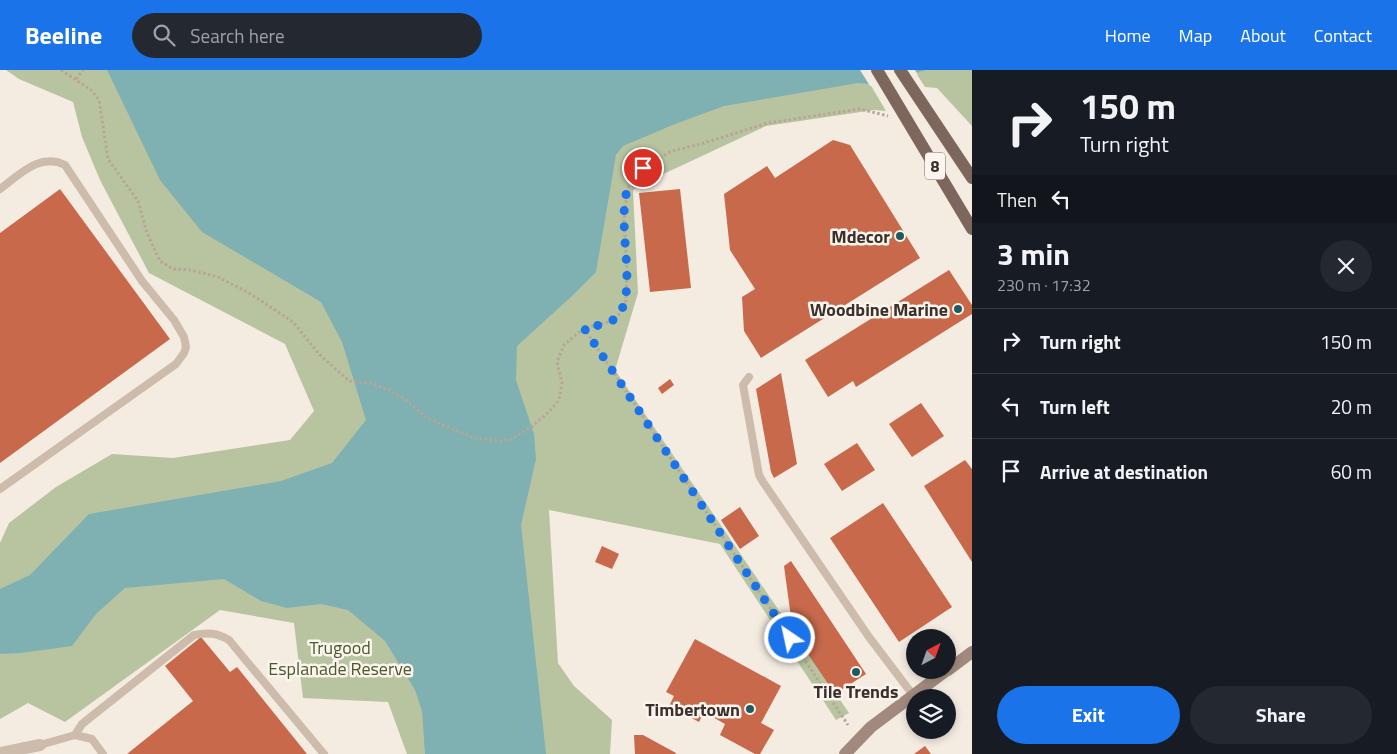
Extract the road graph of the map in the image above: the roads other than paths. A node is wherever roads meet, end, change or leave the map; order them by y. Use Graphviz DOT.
graph roads {
  1 [pos="877,70"];
  2 [pos="900,70"];
  3 [pos="972,178"];
  4 [pos="0,189"];
  5 [pos="972,228"];
  6 [pos="749,377"];
  7 [pos="0,489"];
  8 [pos="972,652"];
  9 [pos="956,664"];
  10 [pos="935,679"];
  11 [pos="908,689"];
  12 [pos="921,689"];
  13 [pos="906,700"];
  14 [pos="75,734"];
  15 [pos="40,745"];
  16 [pos="0,753"];
  17 [pos="104,754"];
  18 [pos="324,754"];
  19 [pos="845,754"];
  1 -- 5 [label="main road, 8"];
  2 -- 3 [label="main road, 8"];
  4 -- 7 [label="lane"];
  6 -- 11 [label="lane"];
  8 -- 9 [label="main road"];
  10 -- 12 [label="main road"];
  13 -- 19 [label="main road"];
  14 -- 15 [label="lane"];
  14 -- 17 [label="lane"];
  14 -- 18 [label="lane"];
  15 -- 16 [label="street"];
}
